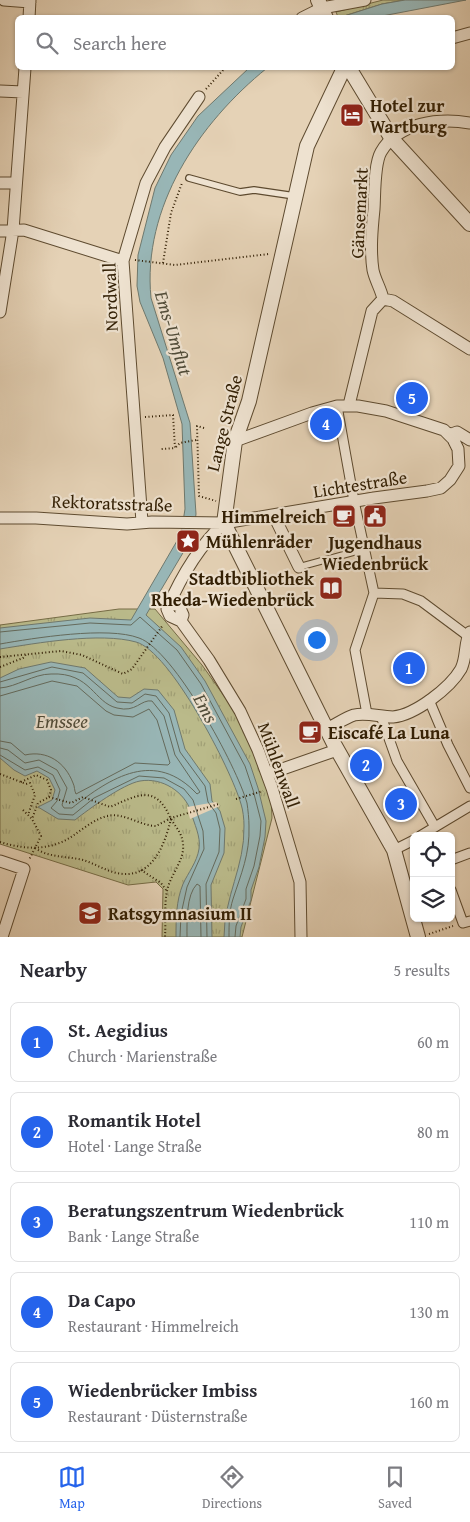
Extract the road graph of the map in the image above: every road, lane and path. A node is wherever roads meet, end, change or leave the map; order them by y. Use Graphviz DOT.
graph roads {
  1 [pos="4,0"];
  2 [pos="364,0"];
  3 [pos="30,1"];
  4 [pos="323,10"];
  5 [pos="29,15"];
  6 [pos="310,15"];
  7 [pos="470,34"];
  8 [pos="455,37"];
  9 [pos="25,70"];
  10 [pos="224,70"];
  11 [pos="343,70"];
  12 [pos="350,70"];
  13 [pos="0,90"];
  14 [pos="24,92"];
  15 [pos="199,97"];
  16 [pos="470,123"];
  17 [pos="392,139"];
  18 [pos="189,178"];
  19 [pos="0,183"];
  20 [pos="16,183"];
  21 [pos="295,196"];
  22 [pos="470,224"];
  23 [pos="13,230"];
  24 [pos="0,231"];
  25 [pos="282,256"];
  26 [pos="129,260"];
  27 [pos="163,263"];
  28 [pos="383,299"];
  29 [pos="0,312"];
  30 [pos="470,349"];
  31 [pos="343,406"];
  32 [pos="135,417"];
  33 [pos="204,428"];
  34 [pos="449,435"];
  35 [pos="196,440"];
  36 [pos="470,440"];
  37 [pos="235,441"];
  38 [pos="175,448"];
  39 [pos="162,449"];
  40 [pos="354,501"];
  41 [pos="225,504"];
  42 [pos="274,516"];
  43 [pos="0,518"];
  44 [pos="142,522"];
  45 [pos="224,523"];
  46 [pos="364,549"];
  47 [pos="299,567"];
  48 [pos="374,592"];
  49 [pos="166,622"];
  50 [pos="469,634"];
  51 [pos="27,653"];
  52 [pos="468,656"];
  53 [pos="0,657"];
  54 [pos="0,667"];
  55 [pos="429,700"];
  56 [pos="367,714"];
  57 [pos="381,716"];
  58 [pos="326,729"];
  59 [pos="337,750"];
  60 [pos="0,774"];
  61 [pos="268,774"];
  62 [pos="21,782"];
  63 [pos="470,788"];
  64 [pos="261,792"];
  65 [pos="50,797"];
  66 [pos="236,799"];
  67 [pos="219,804"];
  68 [pos="470,806"];
  69 [pos="110,807"];
  70 [pos="23,810"];
  71 [pos="28,815"];
  72 [pos="109,815"];
  73 [pos="171,818"];
  74 [pos="32,819"];
  75 [pos="434,831"];
  76 [pos="0,842"];
  77 [pos="410,842"];
  78 [pos="35,848"];
  79 [pos="398,848"];
  80 [pos="470,853"];
  81 [pos="455,859"];
  82 [pos="0,860"];
  83 [pos="141,870"];
  84 [pos="167,891"];
  85 [pos="455,901"];
  86 [pos="463,923"];
  87 [pos="2,937"];
  88 [pos="165,937"];
  89 [pos="300,937"];
  90 [pos="420,937"];
  1 -- 3 [label="street"];
  2 -- 4 [label="street"];
  3 -- 5 [label="street"];
  4 -- 6 [label="street"];
  7 -- 8 [label="street"];
  9 -- 14 [label="street"];
  10 -- 15 [label="path"];
  11 -- 21 [label="street, Lange Straße"];
  12 -- 17 [label="street"];
  13 -- 14 [label="street"];
  14 -- 20 [label="street"];
  15 -- 26 [label="street, Nordwall"];
  16 -- 17 [label="street"];
  17 -- 22 [label="street"];
  17 -- 28 [label="street, Gänsemarkt"];
  18 -- 21 [label="lane"];
  18 -- 27 [label="path"];
  19 -- 20 [label="street"];
  20 -- 23 [label="street"];
  21 -- 25 [label="street, Lange Straße"];
  23 -- 24 [label="street"];
  23 -- 26 [label="street"];
  23 -- 29 [label="street"];
  25 -- 27 [label="path"];
  25 -- 37 [label="street, Lange Straße"];
  26 -- 27 [label="path"];
  26 -- 32 [label="street, Nordwall"];
  28 -- 30 [label="street"];
  28 -- 31 [label="street"];
  31 -- 34 [label="street"];
  31 -- 37 [label="street"];
  31 -- 40 [label="street"];
  32 -- 38 [label="path"];
  32 -- 44 [label="street, Nordwall"];
  33 -- 35 [label="path"];
  34 -- 36 [label="street"];
  34 -- 40 [label="street, Lichtestraße"];
  35 -- 38 [label="path"];
  35 -- 41 [label="path"];
  37 -- 41 [label="street, Lange Straße"];
  38 -- 39 [label="path"];
  40 -- 42 [label="street, Lichtestraße"];
  40 -- 46 [label="street"];
  41 -- 45 [label="street, Lange Straße"];
  42 -- 45 [label="street, Lichtestraße"];
  42 -- 47 [label="street"];
  43 -- 44 [label="street, Rektoratsstraße"];
  44 -- 45 [label="street, Rektoratsstraße"];
  45 -- 58 [label="street, Lange Straße"];
  45 -- 61 [label="street, Mühlenwall"];
  46 -- 47 [label="lane"];
  46 -- 48 [label="street"];
  48 -- 50 [label="street"];
  48 -- 56 [label="street"];
  49 -- 51 [label="path"];
  50 -- 52 [label="street"];
  51 -- 53 [label="path"];
  51 -- 54 [label="path"];
  52 -- 55 [label="street"];
  55 -- 57 [label="street"];
  55 -- 63 [label="street"];
  56 -- 57 [label="street"];
  56 -- 58 [label="street"];
  57 -- 75 [label="street"];
  58 -- 59 [label="street, Lange Straße"];
  59 -- 61 [label="street"];
  59 -- 79 [label="street, Lange Straße"];
  60 -- 62 [label="path"];
  61 -- 89 [label="street, Mühlenwall"];
  62 -- 65 [label="path"];
  62 -- 71 [label="path"];
  64 -- 66 [label="path"];
  65 -- 69 [label="path"];
  65 -- 74 [label="path"];
  67 -- 73 [label="path"];
  68 -- 75 [label="street"];
  69 -- 72 [label="path"];
  69 -- 73 [label="path"];
  70 -- 71 [label="path"];
  71 -- 74 [label="path"];
  72 -- 73 [label="path"];
  72 -- 78 [label="path"];
  73 -- 83 [label="path"];
  73 -- 84 [label="path"];
  74 -- 78 [label="path"];
  76 -- 78 [label="path"];
  77 -- 79 [label="street"];
  78 -- 83 [label="path"];
  79 -- 90 [label="street, Lange Straße"];
  80 -- 81 [label="street"];
  82 -- 87 [label="street"];
  83 -- 84 [label="path"];
  84 -- 88 [label="path"];
  85 -- 86 [label="street"];
  86 -- 90 [label="path"];
}
